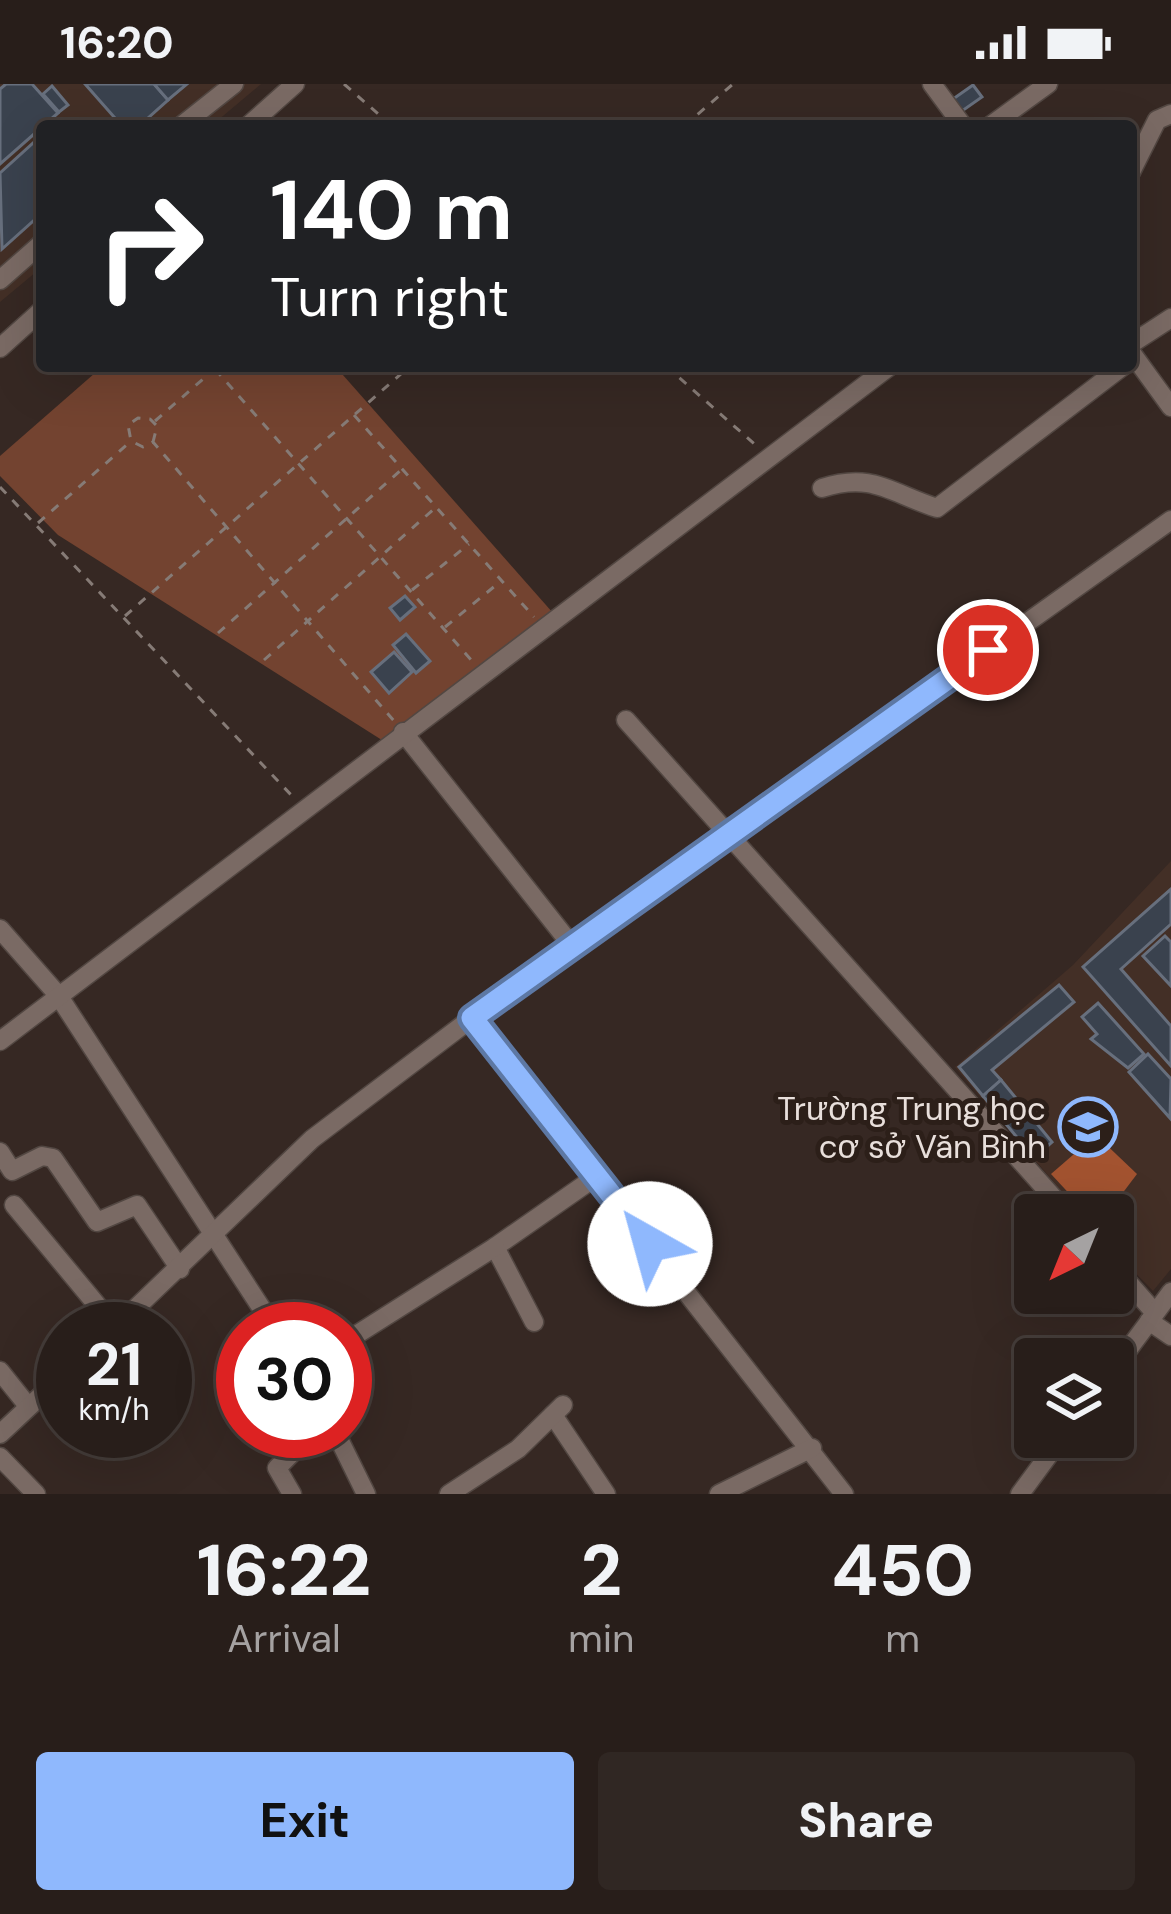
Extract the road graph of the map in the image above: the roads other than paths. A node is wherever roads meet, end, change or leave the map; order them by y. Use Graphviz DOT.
graph roads {
  1 [pos="234,84"];
  2 [pos="295,84"];
  3 [pos="932,84"];
  4 [pos="1048,84"];
  5 [pos="1171,114"];
  6 [pos="189,120"];
  7 [pos="255,120"];
  8 [pos="959,120"];
  9 [pos="998,120"];
  10 [pos="1137,160"];
  11 [pos="36,248"];
  12 [pos="0,280"];
  13 [pos="36,315"];
  14 [pos="1171,318"];
  15 [pos="0,348"];
  16 [pos="1137,350"];
  17 [pos="1137,365"];
  18 [pos="882,372"];
  19 [pos="1110,372"];
  20 [pos="1171,407"];
  21 [pos="822,488"];
  22 [pos="1171,520"];
  23 [pos="626,720"];
  24 [pos="403,732"];
  25 [pos="731,832"];
  26 [pos="0,929"];
  27 [pos="572,947"];
  28 [pos="58,995"];
  29 [pos="472,1018"];
  30 [pos="0,1041"];
  31 [pos="0,1152"];
  32 [pos="597,1176"];
  33 [pos="1050,1194"];
  34 [pos="14,1205"];
  35 [pos="214,1234"];
  36 [pos="495,1247"];
  37 [pos="180,1269"];
  38 [pos="1171,1292"];
  39 [pos="1134,1293"];
  40 [pos="94,1302"];
  41 [pos="144,1302"];
  42 [pos="258,1302"];
  43 [pos="1152,1317"];
  44 [pos="534,1322"];
  45 [pos="372,1325"];
  46 [pos="1171,1336"];
  47 [pos="1134,1341"];
  48 [pos="0,1371"];
  49 [pos="36,1399"];
  50 [pos="28,1406"];
  51 [pos="1,1432"];
  52 [pos="812,1448"];
  53 [pos="0,1457"];
  54 [pos="287,1458"];
  55 [pos="348,1458"];
  56 [pos="1047,1458"];
  57 [pos="726,1492"];
  58 [pos="35,1494"];
  59 [pos="292,1494"];
  60 [pos="366,1494"];
  61 [pos="449,1494"];
  62 [pos="606,1494"];
  63 [pos="844,1494"];
  64 [pos="1020,1494"];
  1 -- 6 [label="street"];
  2 -- 7 [label="street"];
  3 -- 8 [label="street"];
  4 -- 9 [label="street"];
  5 -- 10 [label="street"];
  11 -- 12 [label="street"];
  13 -- 15 [label="street"];
  14 -- 16 [label="street"];
  17 -- 20 [label="street"];
  18 -- 24 [label="street"];
  19 -- 21 [label="street"];
  22 -- 25 [label="street"];
  23 -- 25 [label="street"];
  24 -- 27 [label="street"];
  24 -- 28 [label="street"];
  25 -- 27 [label="street"];
  25 -- 33 [label="street"];
  26 -- 28 [label="street"];
  27 -- 29 [label="street"];
  28 -- 30 [label="street"];
  28 -- 35 [label="street"];
  29 -- 32 [label="street"];
  29 -- 35 [label="street"];
  31 -- 37 [label="street"];
  32 -- 36 [label="street"];
  32 -- 52 [label="street"];
  34 -- 40 [label="street"];
  35 -- 37 [label="street"];
  35 -- 42 [label="street"];
  36 -- 44 [label="street"];
  36 -- 45 [label="street"];
  37 -- 41 [label="street"];
  38 -- 43 [label="street"];
  39 -- 43 [label="street"];
  43 -- 46 [label="street"];
  43 -- 47 [label="street"];
  48 -- 50 [label="street"];
  49 -- 50 [label="street"];
  50 -- 51 [label="street"];
  52 -- 57 [label="street"];
  52 -- 63 [label="street"];
  53 -- 58 [label="street"];
  54 -- 59 [label="street"];
  55 -- 60 [label="street"];
  56 -- 64 [label="street"];
  61 -- 62 [label="street"];
}
